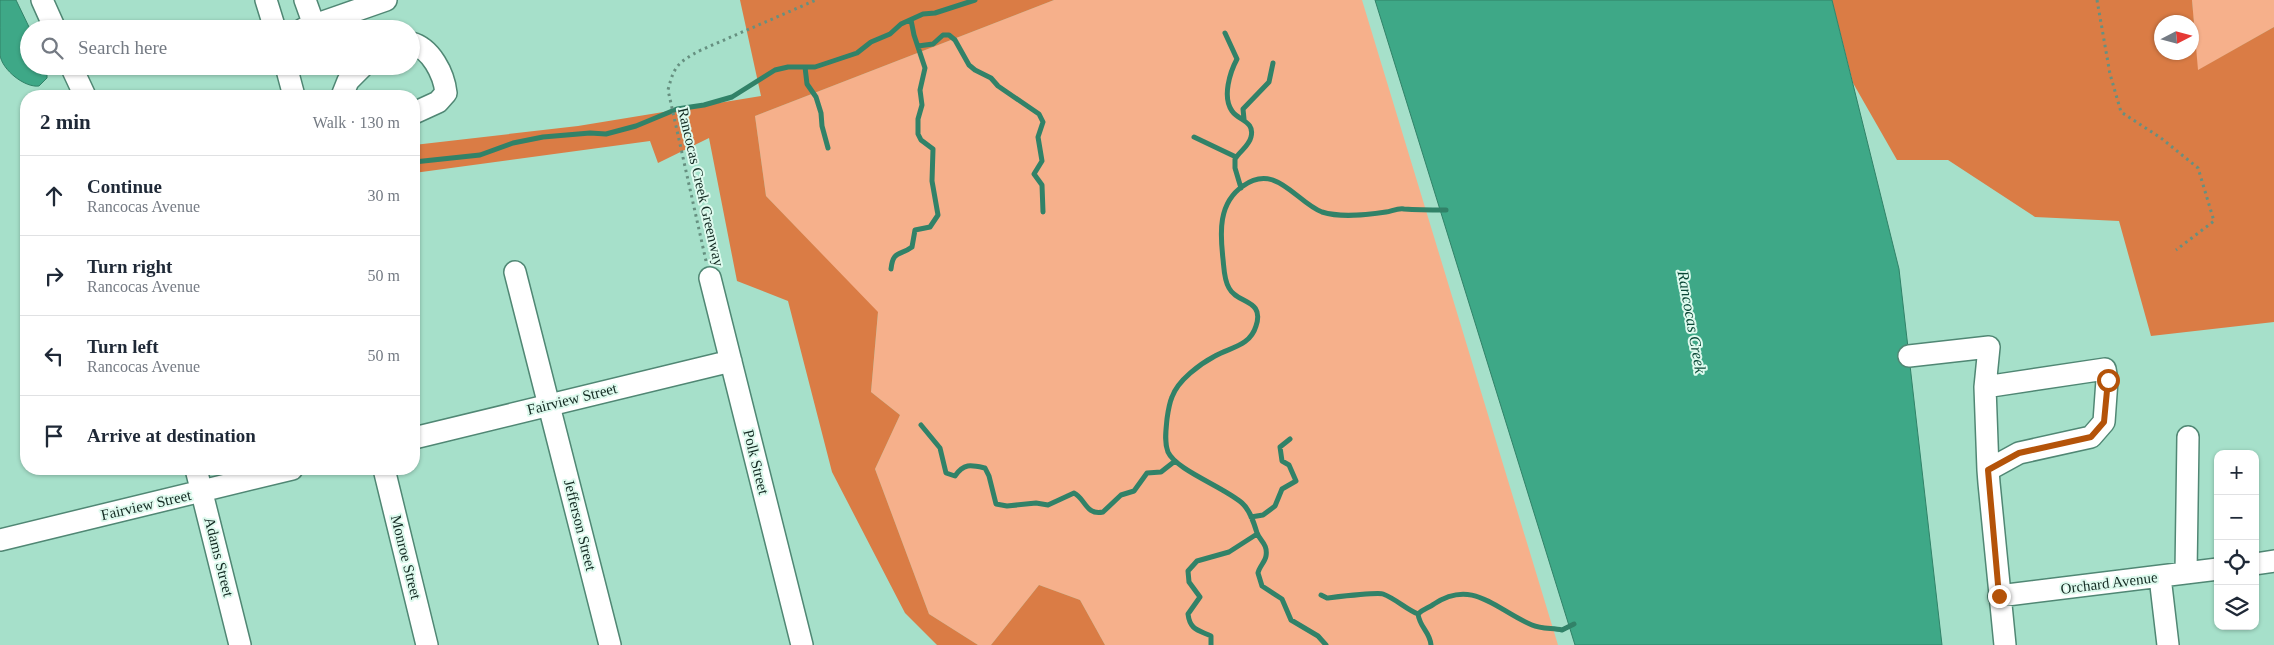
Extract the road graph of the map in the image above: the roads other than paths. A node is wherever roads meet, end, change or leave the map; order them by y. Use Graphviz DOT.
graph roads {
  1 [pos="42,0"];
  2 [pos="266,0"];
  3 [pos="305,0"];
  4 [pos="386,0"];
  5 [pos="51,20"];
  6 [pos="272,20"];
  7 [pos="307,20"];
  8 [pos="328,20"];
  9 [pos="420,47"];
  10 [pos="75,75"];
  11 [pos="288,75"];
  12 [pos="354,75"];
  13 [pos="82,90"];
  14 [pos="292,90"];
  15 [pos="344,90"];
  16 [pos="420,110"];
  17 [pos="515,272"];
  18 [pos="710,278"];
  19 [pos="1909,356"];
  20 [pos="731,362"];
  21 [pos="1985,387"];
  22 [pos="550,405"];
  23 [pos="420,437"];
  24 [pos="2188,437"];
  25 [pos="1988,470"];
  26 [pos="198,475"];
  27 [pos="268,475"];
  28 [pos="385,475"];
  29 [pos="203,491"];
  30 [pos="0,540"];
  31 [pos="2274,561"];
  32 [pos="2259,563"];
  33 [pos="2214,570"];
  34 [pos="2186,573"];
  35 [pos="2160,577"];
  36 [pos="1999,596"];
  37 [pos="240,645"];
  38 [pos="427,645"];
  39 [pos="610,645"];
  40 [pos="802,645"];
  41 [pos="2006,645"];
  42 [pos="2168,645"];
  1 -- 5 [label="street"];
  2 -- 6 [label="street"];
  3 -- 7 [label="street"];
  4 -- 8 [label="street"];
  9 -- 16 [label="street"];
  10 -- 13 [label="street"];
  11 -- 14 [label="street"];
  12 -- 15 [label="street"];
  17 -- 22 [label="street, Jefferson Street"];
  18 -- 20 [label="street, Polk Street"];
  19 -- 21 [label="street"];
  20 -- 22 [label="street, Fairview Street"];
  20 -- 40 [label="street, Polk Street"];
  21 -- 25 [label="street"];
  21 -- 25 [label="street"];
  22 -- 23 [label="street, Fairview Street"];
  22 -- 39 [label="street, Jefferson Street"];
  24 -- 34 [label="street"];
  25 -- 36 [label="street"];
  26 -- 29 [label="street, Adams Street"];
  27 -- 29 [label="street, Fairview Street"];
  28 -- 38 [label="street, Monroe Street"];
  29 -- 30 [label="street, Fairview Street"];
  29 -- 37 [label="street, Adams Street"];
  31 -- 32 [label="street"];
  33 -- 34 [label="street, Orchard Avenue"];
  34 -- 35 [label="street, Orchard Avenue"];
  35 -- 36 [label="street, Orchard Avenue"];
  35 -- 42 [label="street"];
  36 -- 41 [label="street"];
}
